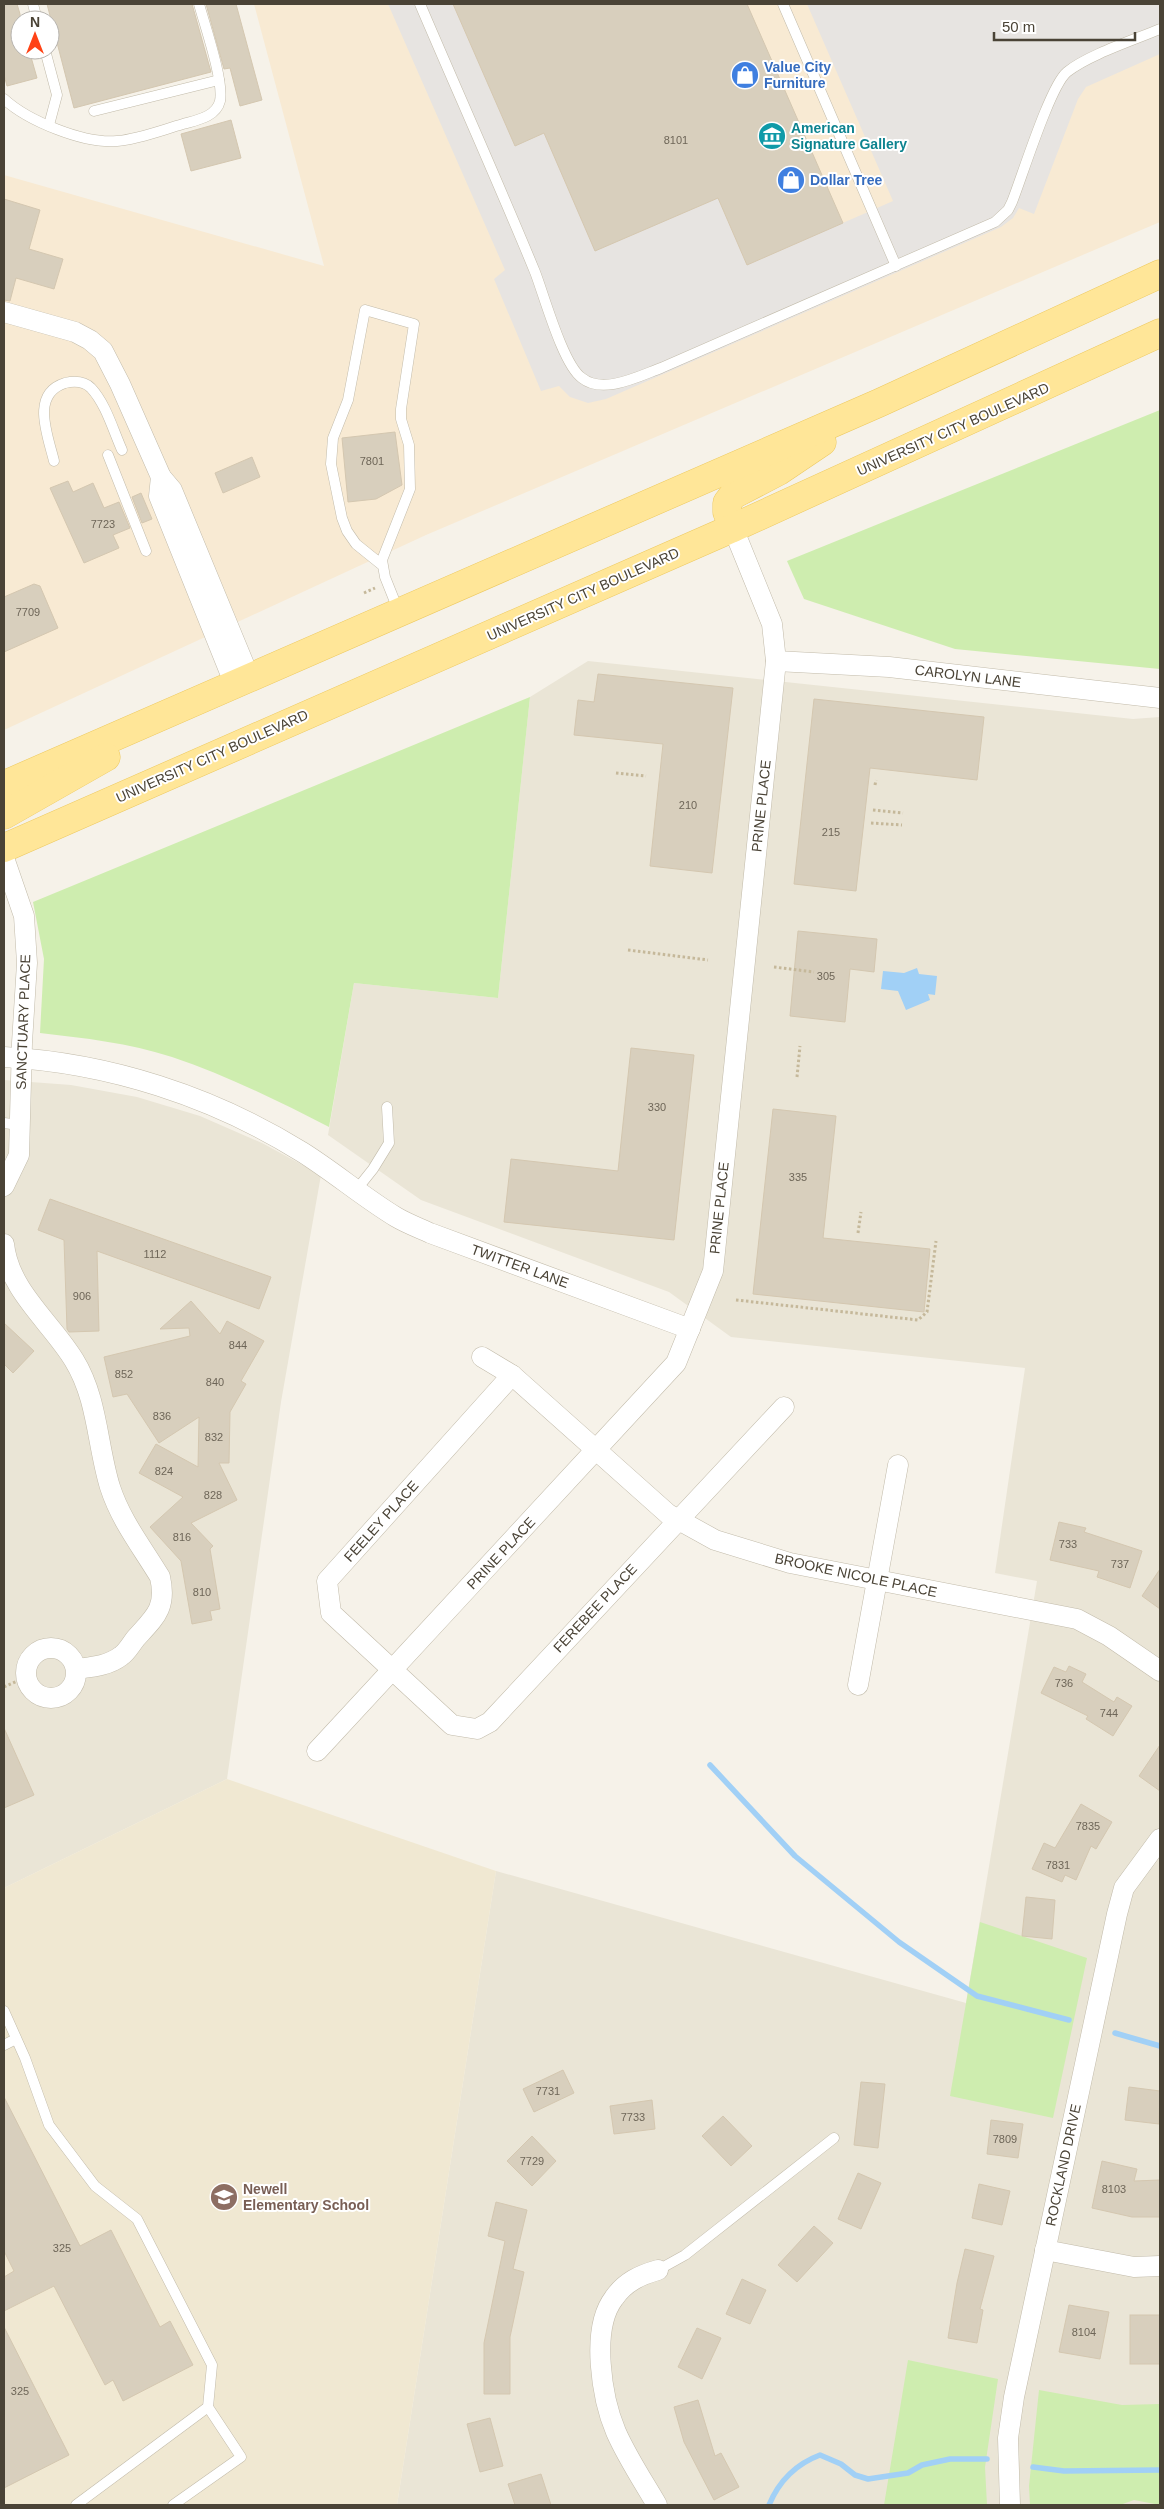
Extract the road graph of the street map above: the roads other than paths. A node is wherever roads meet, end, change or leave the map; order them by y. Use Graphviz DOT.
graph roads {
  1 [pos="199,4"];
  2 [pos="420,4"];
  3 [pos="783,4"];
  4 [pos="1160,29"];
  5 [pos="48,60"];
  6 [pos="219,80"];
  7 [pos="4,99"];
  8 [pos="94,111"];
  9 [pos="49,125"];
  10 [pos="896,266"];
  11 [pos="1160,274"];
  12 [pos="4,312"];
  13 [pos="1160,333"];
  14 [pos="879,403"];
  15 [pos="122,450"];
  16 [pos="108,455"];
  17 [pos="54,462"];
  18 [pos="733,528"];
  19 [pos="146,551"];
  20 [pos="382,565"];
  21 [pos="400,613"];
  22 [pos="776,661"];
  23 [pos="242,682"];
  24 [pos="1160,698"];
  25 [pos="173,710"];
  26 [pos="4,785"];
  27 [pos="4,815"];
  28 [pos="4,848"];
  29 [pos="4,858"];
  30 [pos="12,1058"];
  31 [pos="387,1107"];
  32 [pos="12,1124"];
  33 [pos="4,1186"];
  34 [pos="357,1189"];
  35 [pos="4,1244"];
  36 [pos="690,1329"];
  37 [pos="482,1357"];
  38 [pos="512,1375"];
  39 [pos="784,1406"];
  40 [pos="597,1450"];
  41 [pos="898,1465"];
  42 [pos="679,1520"];
  43 [pos="878,1580"];
  44 [pos="76,1669"];
  45 [pos="392,1671"];
  46 [pos="1160,1671"];
  47 [pos="858,1685"];
  48 [pos="316,1750"];
  49 [pos="1160,1839"];
  50 [pos="4,2011"];
  51 [pos="16,2039"];
  52 [pos="4,2045"];
  53 [pos="834,2138"];
  54 [pos="1046,2250"];
  55 [pos="1160,2266"];
  56 [pos="658,2270"];
  57 [pos="208,2407"];
  58 [pos="76,2505"];
  59 [pos="173,2505"];
  60 [pos="657,2505"];
  61 [pos="1010,2505"];
  1 -- 6 [label="lane"];
  2 -- 10 [label="lane"];
  3 -- 10 [label="lane"];
  4 -- 10 [label="lane"];
  5 -- 9 [label="lane"];
  6 -- 8 [label="lane"];
  6 -- 9 [label="lane"];
  7 -- 9 [label="lane"];
  11 -- 14 [label="main road"];
  12 -- 23 [label="street"];
  13 -- 18 [label="main road, UNIVERSITY CITY BOULEVARD"];
  14 -- 18 [label="main road"];
  14 -- 21 [label="main road"];
  15 -- 17 [label="lane"];
  16 -- 19 [label="lane"];
  18 -- 22 [label="street, PRINE PLACE"];
  18 -- 28 [label="main road, UNIVERSITY CITY BOULEVARD"];
  20 -- 20 [label="lane"];
  20 -- 21 [label="lane"];
  21 -- 23 [label="main road"];
  22 -- 24 [label="street, CAROLYN LANE"];
  22 -- 36 [label="street, PRINE PLACE"];
  23 -- 25 [label="main road"];
  25 -- 26 [label="main road"];
  25 -- 27 [label="main road"];
  29 -- 30 [label="street, SANCTUARY PLACE"];
  30 -- 32 [label="street, SANCTUARY PLACE"];
  30 -- 34 [label="street, TWITTER LANE"];
  31 -- 34 [label="lane"];
  32 -- 33 [label="street, SANCTUARY PLACE"];
  34 -- 36 [label="street, TWITTER LANE"];
  35 -- 44 [label="street"];
  36 -- 40 [label="street, PRINE PLACE"];
  37 -- 38 [label="street, BROOKE NICOLE PLACE"];
  38 -- 40 [label="street, BROOKE NICOLE PLACE"];
  38 -- 45 [label="street, FEELEY PLACE"];
  39 -- 42 [label="street, FEREBEE PLACE"];
  40 -- 42 [label="street, BROOKE NICOLE PLACE"];
  40 -- 45 [label="street, PRINE PLACE"];
  41 -- 43 [label="street"];
  42 -- 43 [label="street, BROOKE NICOLE PLACE"];
  42 -- 45 [label="street, FEREBEE PLACE"];
  43 -- 46 [label="street, BROOKE NICOLE PLACE"];
  43 -- 47 [label="street"];
  44 -- 44 [label="street"];
  45 -- 48 [label="street, PRINE PLACE"];
  49 -- 54 [label="street, ROCKLAND DRIVE"];
  50 -- 51 [label="lane"];
  51 -- 52 [label="lane"];
  51 -- 57 [label="lane"];
  53 -- 56 [label="lane"];
  54 -- 55 [label="street"];
  54 -- 61 [label="street, ROCKLAND DRIVE"];
  56 -- 60 [label="street"];
  57 -- 58 [label="lane"];
  57 -- 59 [label="lane"];
}
